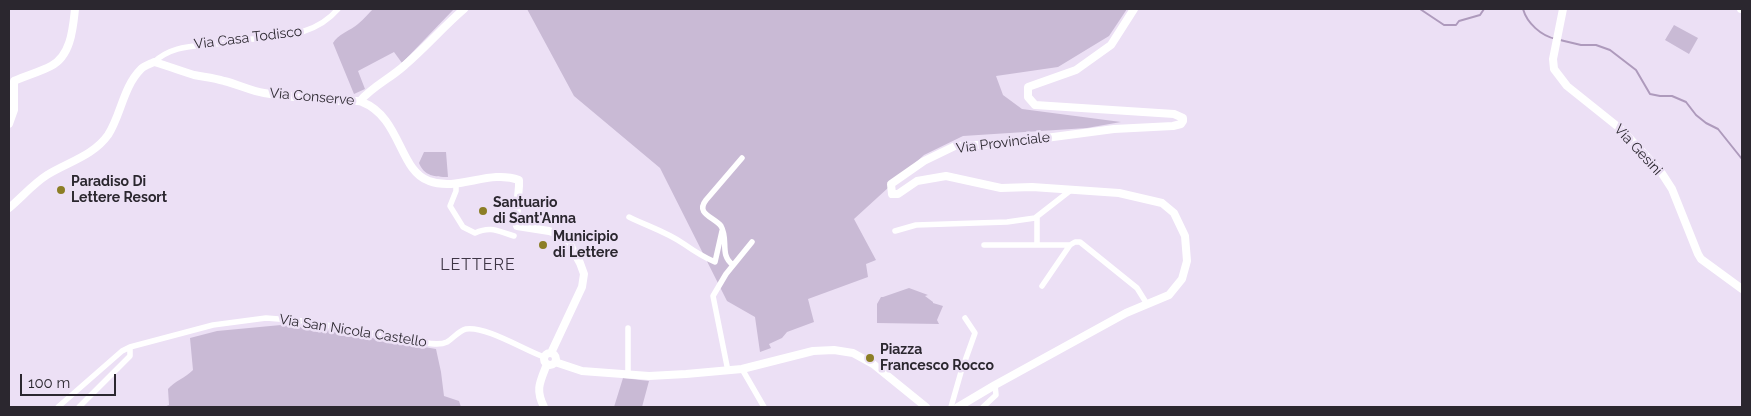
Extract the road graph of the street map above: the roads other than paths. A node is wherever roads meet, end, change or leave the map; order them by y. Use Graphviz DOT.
graph roads {
  1 [pos="75,9"];
  2 [pos="338,9"];
  3 [pos="464,9"];
  4 [pos="1134,9"];
  5 [pos="1563,12"];
  6 [pos="154,62"];
  7 [pos="12,83"];
  8 [pos="360,101"];
  9 [pos="9,124"];
  10 [pos="742,158"];
  11 [pos="456,184"];
  12 [pos="1071,190"];
  13 [pos="9,208"];
  14 [pos="630,217"];
  15 [pos="1036,217"];
  16 [pos="722,231"];
  17 [pos="895,231"];
  18 [pos="514,236"];
  19 [pos="752,242"];
  20 [pos="984,244"];
  21 [pos="1036,245"];
  22 [pos="1070,245"];
  23 [pos="732,265"];
  24 [pos="1042,286"];
  25 [pos="1742,289"];
  26 [pos="1147,304"];
  27 [pos="965,318"];
  28 [pos="628,328"];
  29 [pos="130,347"];
  30 [pos="549,359"];
  31 [pos="742,369"];
  32 [pos="728,371"];
  33 [pos="628,374"];
  34 [pos="995,385"];
  35 [pos="58,407"];
  36 [pos="78,407"];
  37 [pos="544,407"];
  38 [pos="764,407"];
  39 [pos="926,407"];
  40 [pos="951,407"];
  41 [pos="958,407"];
  42 [pos="983,407"];
  1 -- 7 [label="street"];
  2 -- 6 [label="street, Via Casa Todisco"];
  3 -- 8 [label="street"];
  4 -- 12 [label="street, Via Provinciale"];
  5 -- 25 [label="street, Via Gesini"];
  6 -- 8 [label="street, Via Conserve"];
  6 -- 13 [label="street"];
  7 -- 9 [label="street"];
  8 -- 11 [label="street, Via Conserve"];
  10 -- 16 [label="street"];
  11 -- 18 [label="street"];
  11 -- 30 [label="street, Via Conserve"];
  12 -- 15 [label="street"];
  12 -- 26 [label="street, Via Provinciale"];
  14 -- 16 [label="street"];
  15 -- 17 [label="street"];
  15 -- 21 [label="street"];
  16 -- 23 [label="street"];
  19 -- 23 [label="street"];
  20 -- 21 [label="street"];
  21 -- 22 [label="street"];
  22 -- 24 [label="street"];
  22 -- 26 [label="street"];
  23 -- 32 [label="street"];
  26 -- 34 [label="street"];
  27 -- 40 [label="street"];
  28 -- 33 [label="street"];
  29 -- 30 [label="street, Via San Nicola Castello"];
  29 -- 35 [label="street, Via San Nicola Castello"];
  29 -- 36 [label="street"];
  30 -- 33 [label="street"];
  30 -- 37 [label="street"];
  31 -- 32 [label="street"];
  31 -- 38 [label="street"];
  31 -- 39 [label="street"];
  32 -- 33 [label="street"];
  34 -- 41 [label="street"];
  34 -- 42 [label="street"];
}
